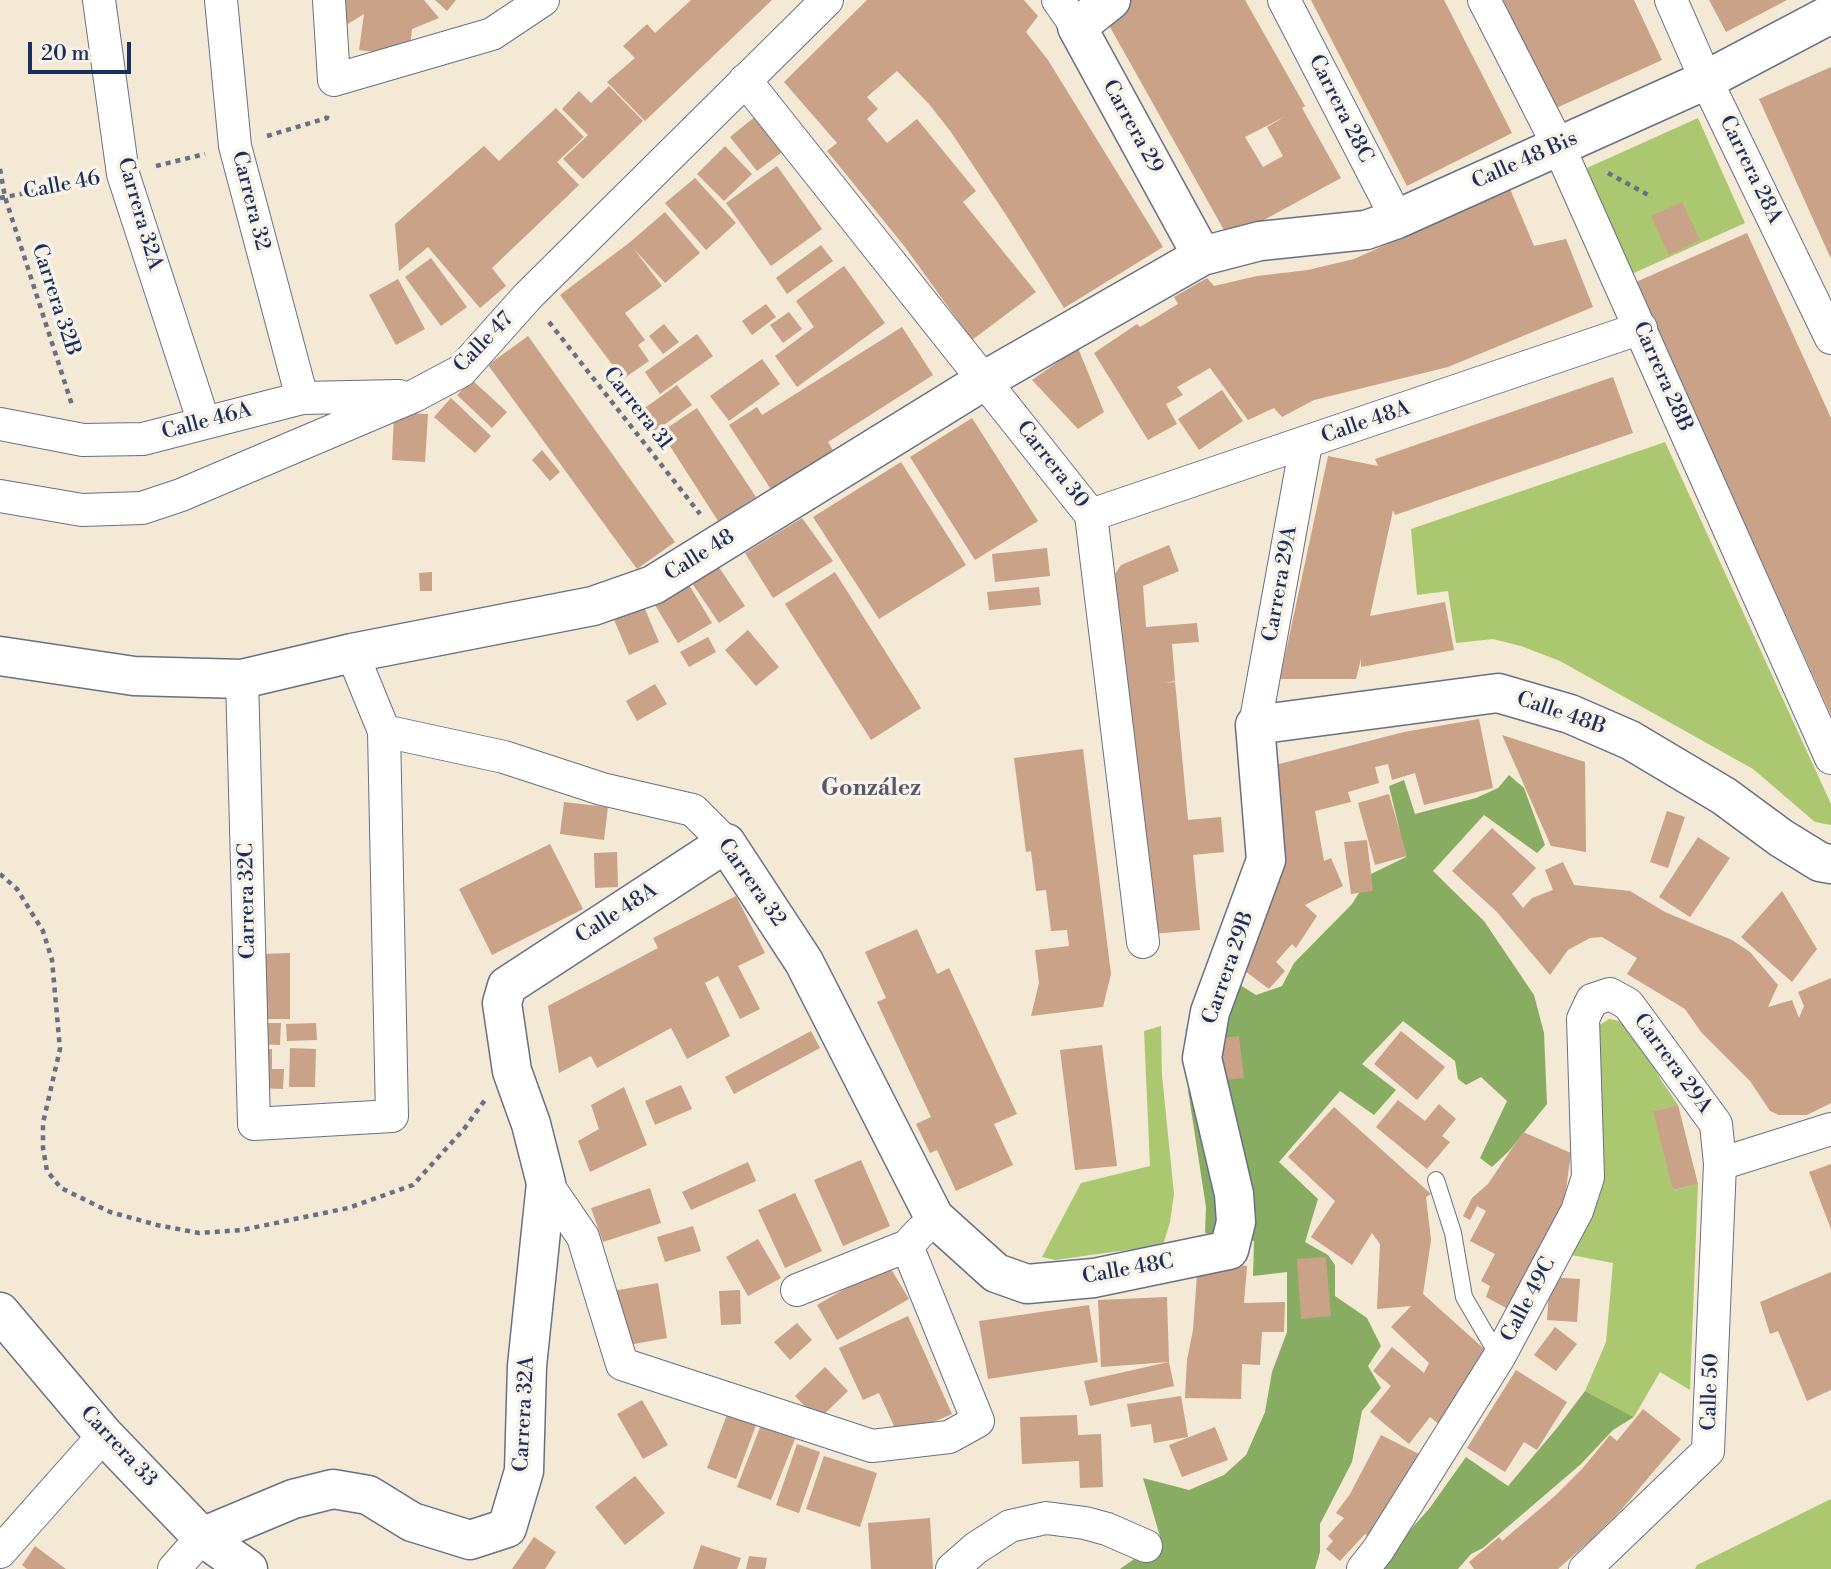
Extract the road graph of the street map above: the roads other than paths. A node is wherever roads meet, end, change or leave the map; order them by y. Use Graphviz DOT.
graph roads {
  1 [pos="99,0"];
  2 [pos="221,0"];
  3 [pos="329,0"];
  4 [pos="543,0"];
  5 [pos="827,0"];
  6 [pos="1111,0"];
  7 [pos="1284,0"];
  8 [pos="1484,0"];
  9 [pos="1671,0"];
  10 [pos="1067,14"];
  11 [pos="1831,14"];
  12 [pos="745,80"];
  13 [pos="1706,80"];
  14 [pos="1558,145"];
  15 [pos="1397,219"];
  16 [pos="1202,256"];
  17 [pos="1641,328"];
  18 [pos="1831,338"];
  19 [pos="985,380"];
  20 [pos="414,396"];
  21 [pos="302,398"];
  22 [pos="204,423"];
  23 [pos="0,424"];
  24 [pos="1307,444"];
  25 [pos="0,496"];
  26 [pos="1091,515"];
  27 [pos="352,653"];
  28 [pos="0,656"];
  29 [pos="242,679"];
  30 [pos="1255,725"];
  31 [pos="384,731"];
  32 [pos="1831,758"];
  33 [pos="726,843"];
  34 [pos="1831,864"];
  35 [pos="1143,942"];
  36 [pos="507,986"];
  37 [pos="1592,1000"];
  38 [pos="1831,1129"];
  39 [pos="1720,1164"];
  40 [pos="1436,1180"];
  41 [pos="546,1183"];
  42 [pos="934,1217"];
  43 [pos="907,1246"];
  44 [pos="1229,1250"];
  45 [pos="1027,1284"];
  46 [pos="797,1290"];
  47 [pos="5,1328"];
  48 [pos="1499,1357"];
  49 [pos="104,1435"];
  50 [pos="202,1537"];
  51 [pos="1146,1546"];
  52 [pos="0,1552"];
  53 [pos="174,1569"];
  54 [pos="248,1569"];
  55 [pos="952,1569"];
  56 [pos="1363,1569"];
  57 [pos="1585,1569"];
  1 -- 22 [label="street, Carrera 32A"];
  2 -- 21 [label="street, Carrera 32"];
  3 -- 4 [label="street"];
  5 -- 12 [label="street, Calle 47"];
  6 -- 10 [label="street"];
  7 -- 15 [label="street, Carrera 28C"];
  8 -- 14 [label="street, Carrera 28B"];
  9 -- 13 [label="street, Carrera 28A"];
  10 -- 16 [label="street, Carrera 29"];
  11 -- 13 [label="street, Calle 48 Bis"];
  12 -- 19 [label="street, Carrera 30"];
  12 -- 20 [label="street, Calle 47"];
  13 -- 14 [label="street, Calle 48 Bis"];
  13 -- 18 [label="street, Carrera 28A"];
  14 -- 15 [label="street, Calle 48 Bis"];
  14 -- 17 [label="street, Carrera 28B"];
  15 -- 16 [label="street, Calle 48 Bis"];
  16 -- 19 [label="street, Calle 48"];
  17 -- 24 [label="street, Calle 48A"];
  17 -- 32 [label="street, Carrera 28B"];
  19 -- 26 [label="street, Carrera 30"];
  19 -- 27 [label="street, Calle 48"];
  20 -- 21 [label="street, Calle 46A"];
  20 -- 25 [label="street, Calle 47"];
  21 -- 22 [label="street, Calle 46A"];
  22 -- 23 [label="street, Calle 46A"];
  24 -- 26 [label="street, Calle 48A"];
  24 -- 30 [label="street, Carrera 29A"];
  26 -- 35 [label="street, Carrera 30"];
  27 -- 29 [label="street, Calle 48"];
  27 -- 31 [label="street"];
  28 -- 29 [label="street, Calle 48"];
  29 -- 31 [label="street, Carrera 32C"];
  30 -- 34 [label="street, Calle 48B"];
  30 -- 44 [label="street, Carrera 29B"];
  31 -- 33 [label="street, Carrera 32"];
  33 -- 36 [label="street, Calle 48A"];
  33 -- 42 [label="street, Carrera 32"];
  36 -- 41 [label="street, Carrera 32A"];
  37 -- 39 [label="street, Carrera 29A"];
  37 -- 48 [label="street, Calle 49C"];
  38 -- 39 [label="street"];
  39 -- 57 [label="street, Calle 50"];
  40 -- 48 [label="lane"];
  41 -- 43 [label="street, Carrera 32A"];
  41 -- 50 [label="street, Carrera 32A"];
  42 -- 43 [label="street"];
  42 -- 45 [label="street, Carrera 32"];
  43 -- 46 [label="street"];
  44 -- 45 [label="street, Calle 48C"];
  47 -- 49 [label="street, Carrera 33"];
  48 -- 56 [label="street, Calle 49C"];
  49 -- 50 [label="street, Carrera 33"];
  49 -- 52 [label="street"];
  50 -- 53 [label="street"];
  50 -- 54 [label="street, Carrera 33"];
  51 -- 55 [label="street"];
}
